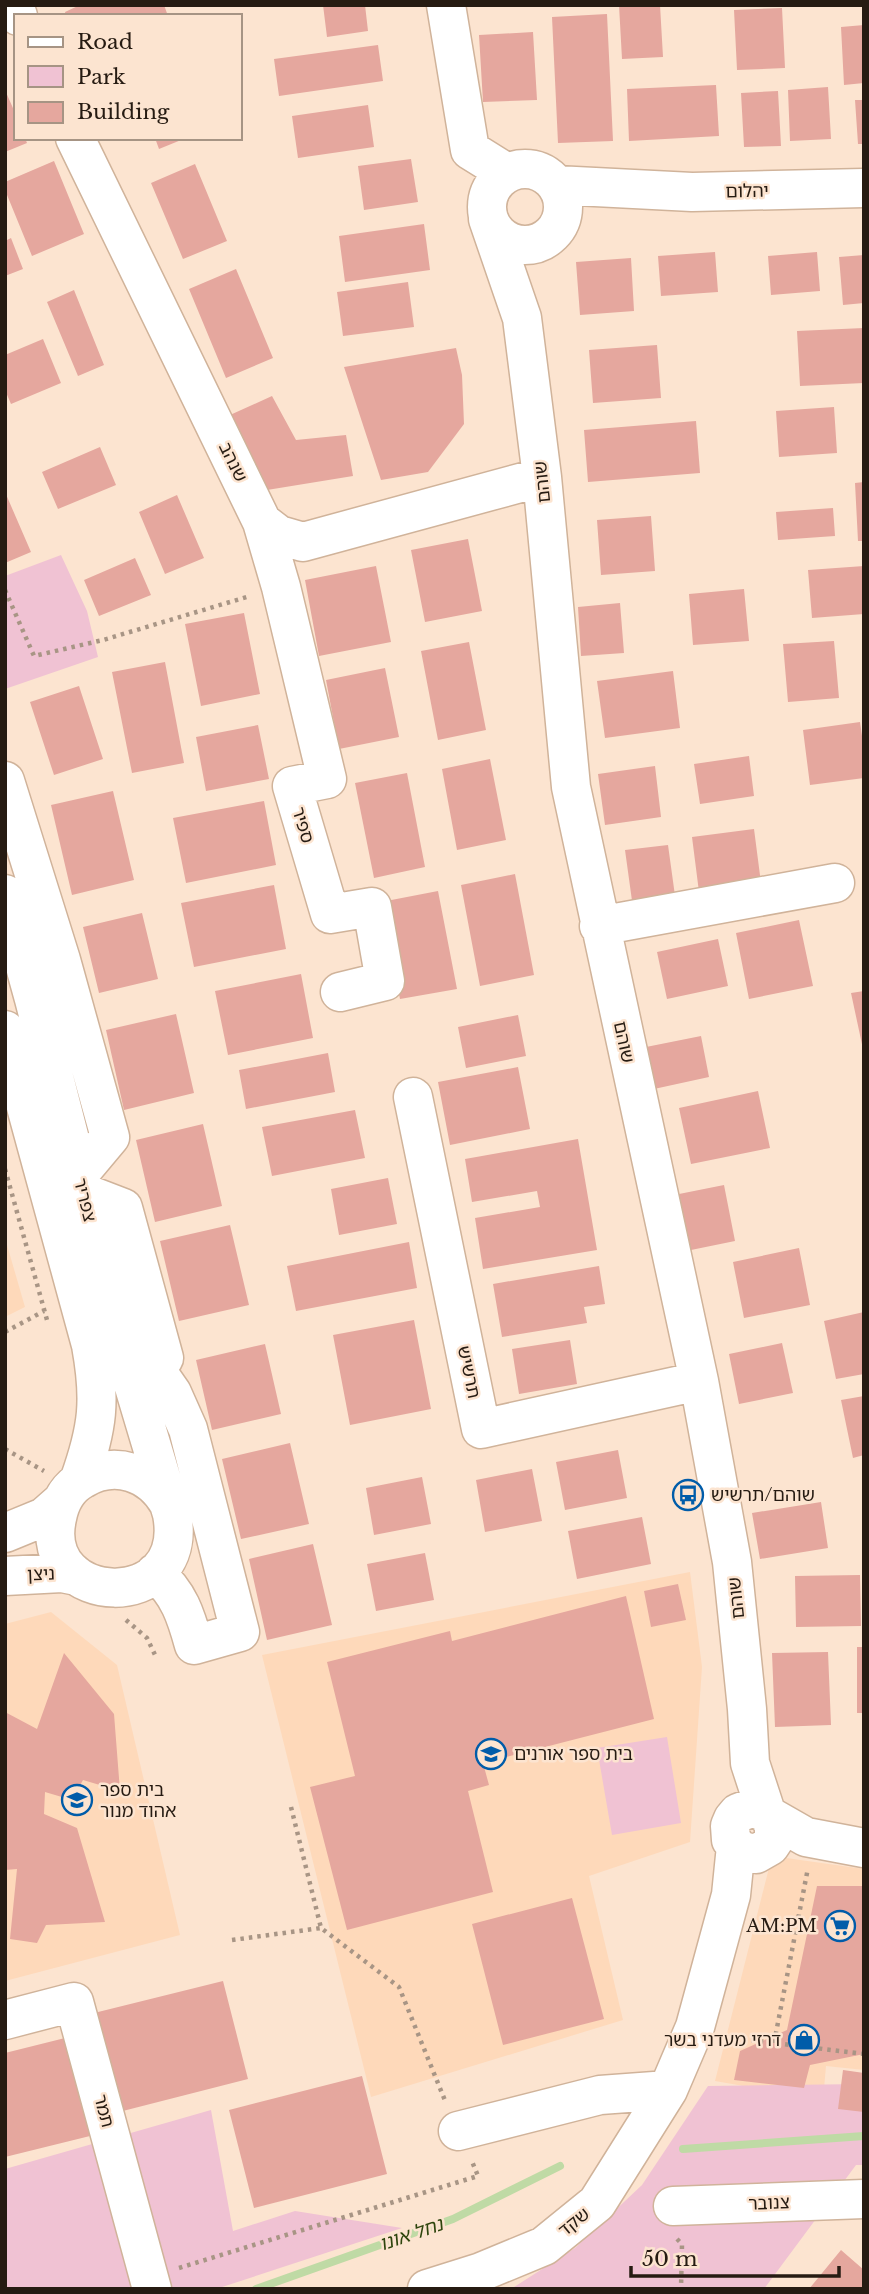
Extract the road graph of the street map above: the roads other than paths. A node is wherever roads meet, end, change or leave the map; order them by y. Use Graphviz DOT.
graph roads {
  1 [pos="446,5"];
  2 [pos="76,140"];
  3 [pos="507,173"];
  4 [pos="864,188"];
  5 [pos="553,215"];
  6 [pos="488,219"];
  7 [pos="522,318"];
  8 [pos="542,477"];
  9 [pos="262,522"];
  10 [pos="5,781"];
  11 [pos="835,883"];
  12 [pos="5,894"];
  13 [pos="599,926"];
  14 [pos="12,948"];
  15 [pos="340,992"];
  16 [pos="5,1030"];
  17 [pos="413,1097"];
  18 [pos="81,1183"];
  19 [pos="699,1381"];
  20 [pos="147,1386"];
  21 [pos="188,1429"];
  22 [pos="149,1440"];
  23 [pos="71,1490"];
  24 [pos="169,1504"];
  25 [pos="5,1533"];
  26 [pos="223,1566"];
  27 [pos="5,1576"];
  28 [pos="77,1576"];
  29 [pos="164,1582"];
  30 [pos="770,1833"];
  31 [pos="864,1848"];
  32 [pos="5,2020"];
  33 [pos="668,2090"];
  34 [pos="458,2131"];
  35 [pos="864,2199"];
  36 [pos="674,2221"];
  37 [pos="150,2283"];
  38 [pos="427,2289"];
  1 -- 3 [label="street"];
  2 -- 9 [label="street, שנהב"];
  3 -- 5 [label="street"];
  3 -- 6 [label="street"];
  4 -- 5 [label="street, יהלום"];
  5 -- 6 [label="street"];
  5 -- 7 [label="street, שוהם"];
  6 -- 7 [label="street, שוהם"];
  7 -- 8 [label="street, שוהם"];
  8 -- 9 [label="street"];
  8 -- 13 [label="street, שוהם"];
  9 -- 15 [label="street, ספיר"];
  10 -- 18 [label="street"];
  11 -- 13 [label="street"];
  12 -- 14 [label="street, צפריר"];
  13 -- 19 [label="street, שוהם"];
  14 -- 18 [label="street, צפריר"];
  16 -- 23 [label="street, צפריר"];
  17 -- 19 [label="street, תרשיש"];
  18 -- 20 [label="street, צפריר"];
  19 -- 30 [label="street, שוהם"];
  20 -- 21 [label="street"];
  20 -- 22 [label="street, צפריר"];
  21 -- 22 [label="street"];
  21 -- 26 [label="street"];
  22 -- 24 [label="street, צפריר"];
  23 -- 24 [label="street"];
  23 -- 25 [label="street"];
  23 -- 28 [label="street"];
  24 -- 29 [label="street"];
  26 -- 29 [label="street"];
  26 -- 29 [label="street"];
  27 -- 28 [label="street, ניצן"];
  28 -- 29 [label="street"];
  30 -- 31 [label="street"];
  30 -- 33 [label="street, שוהם"];
  32 -- 37 [label="street, תמר"];
  33 -- 34 [label="street"];
  33 -- 38 [label="street, שקד"];
  35 -- 36 [label="street, צנובר"];
}
